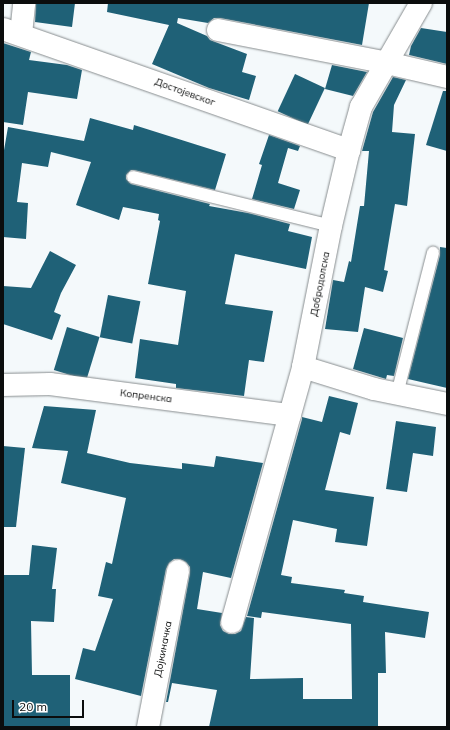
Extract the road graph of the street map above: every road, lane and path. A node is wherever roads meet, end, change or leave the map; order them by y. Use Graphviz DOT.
graph roads {
  1 [pos="24,3"];
  2 [pos="421,3"];
  3 [pos="218,30"];
  4 [pos="12,31"];
  5 [pos="387,63"];
  6 [pos="447,77"];
  7 [pos="349,150"];
  8 [pos="133,178"];
  9 [pos="331,226"];
  10 [pos="433,253"];
  11 [pos="303,367"];
  12 [pos="3,385"];
  13 [pos="397,394"];
  14 [pos="447,404"];
  15 [pos="290,415"];
  16 [pos="178,571"];
  17 [pos="232,622"];
  18 [pos="148,727"];
  1 -- 4 [label="street, Достојевског"];
  2 -- 5 [label="street, Добродолска"];
  3 -- 5 [label="street"];
  4 -- 7 [label="street, Достојевског"];
  5 -- 6 [label="street"];
  5 -- 7 [label="street, Добродолска"];
  7 -- 9 [label="street, Добродолска"];
  8 -- 9 [label="lane"];
  9 -- 11 [label="street, Добродолска"];
  10 -- 13 [label="lane"];
  11 -- 13 [label="street"];
  11 -- 15 [label="street"];
  12 -- 15 [label="street, Копренска"];
  13 -- 14 [label="street"];
  15 -- 17 [label="street"];
  16 -- 18 [label="street, Дојкиначка"];
}
